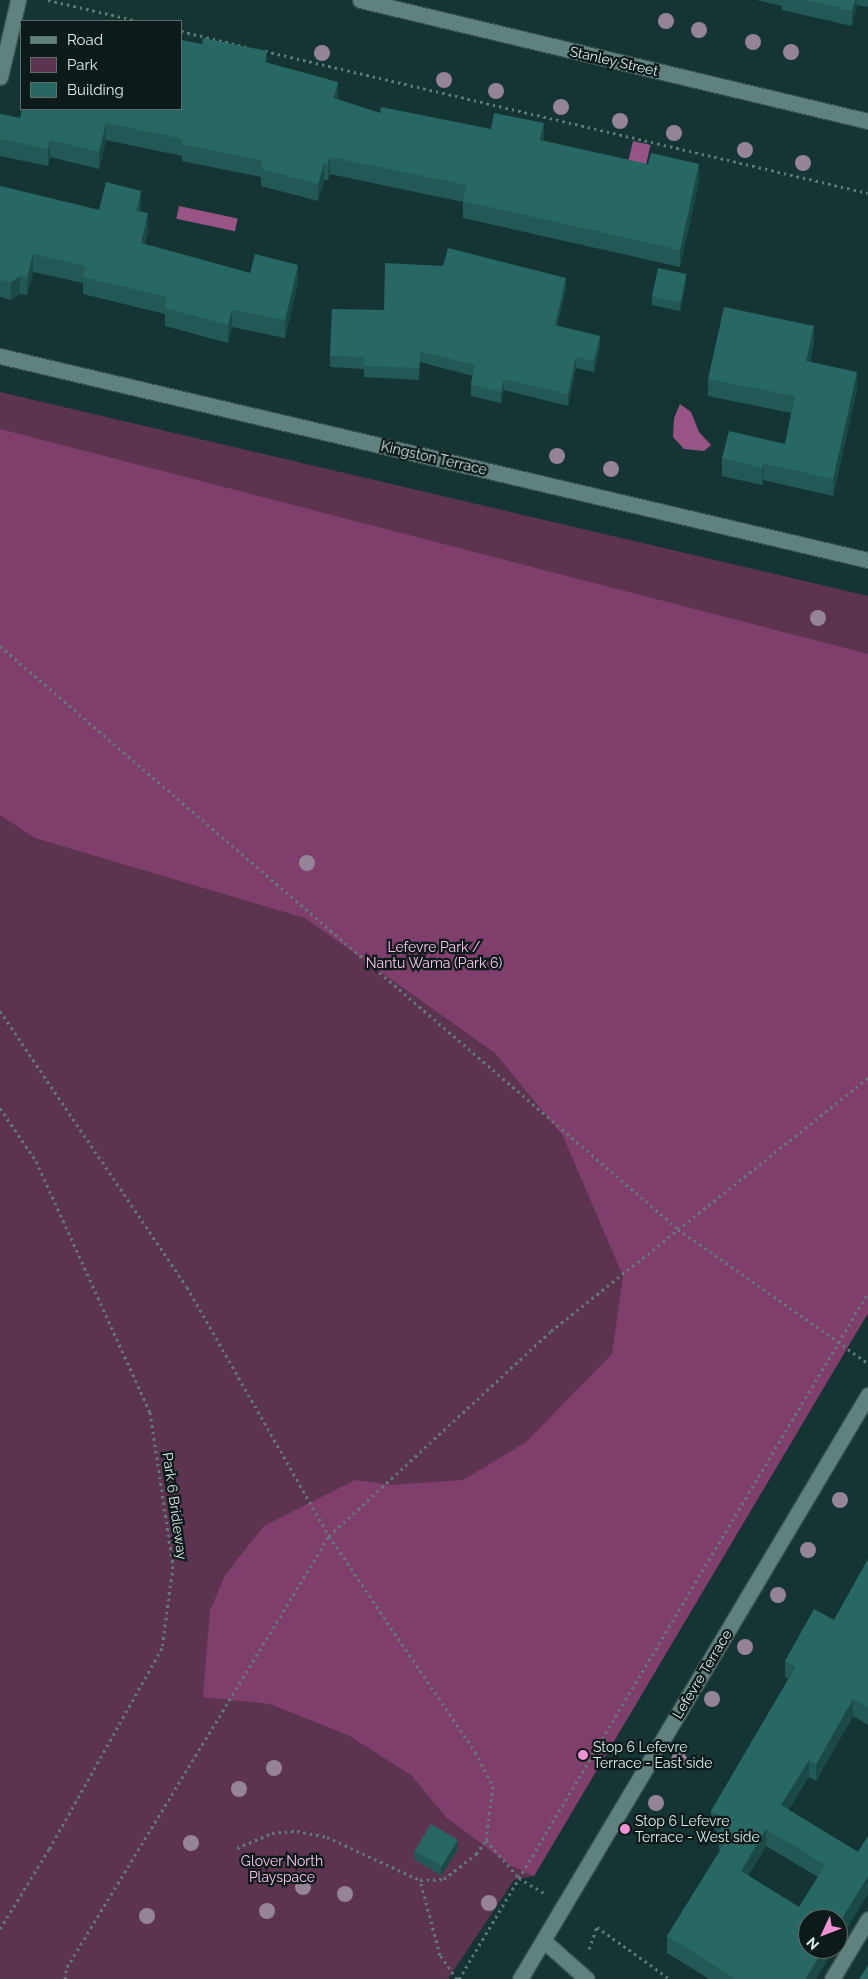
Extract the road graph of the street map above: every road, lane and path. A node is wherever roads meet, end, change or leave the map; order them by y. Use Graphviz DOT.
graph roads {
  1 [pos="18,0"];
  2 [pos="48,0"];
  3 [pos="360,0"];
  4 [pos="134,20"];
  5 [pos="182,31"];
  6 [pos="249,47"];
  7 [pos="259,50"];
  8 [pos="0,77"];
  9 [pos="868,121"];
  10 [pos="868,193"];
  11 [pos="0,356"];
  12 [pos="868,560"];
  13 [pos="0,646"];
  14 [pos="0,1011"];
  15 [pos="868,1078"];
  16 [pos="0,1108"];
  17 [pos="678,1229"];
  18 [pos="868,1293"];
  19 [pos="839,1342"];
  20 [pos="868,1363"];
  21 [pos="868,1395"];
  22 [pos="329,1536"];
  23 [pos="486,1840"];
  24 [pos="237,1848"];
  25 [pos="519,1878"];
  26 [pos="420,1880"];
  27 [pos="564,1905"];
  28 [pos="868,1919"];
  29 [pos="0,1929"];
  30 [pos="544,1941"];
  31 [pos="586,1956"];
  32 [pos="65,1979"];
  33 [pos="458,1979"];
  34 [pos="520,1979"];
  35 [pos="587,1979"];
  36 [pos="670,1979"];
  37 [pos="832,1979"];
  1 -- 8 [label="street"];
  2 -- 4 [label="path"];
  3 -- 9 [label="street, Stanley Street"];
  5 -- 6 [label="path"];
  7 -- 10 [label="path"];
  11 -- 12 [label="street, Kingston Terrace"];
  13 -- 17 [label="path"];
  14 -- 22 [label="path"];
  15 -- 17 [label="path"];
  16 -- 29 [label="path, Park 6 Bridleway"];
  17 -- 19 [label="path"];
  17 -- 22 [label="path"];
  18 -- 19 [label="path"];
  19 -- 20 [label="path"];
  19 -- 25 [label="path"];
  21 -- 27 [label="street, Lefevre Terrace"];
  22 -- 23 [label="path"];
  22 -- 32 [label="path"];
  23 -- 25 [label="path"];
  23 -- 26 [label="path"];
  24 -- 26 [label="path"];
  25 -- 27 [label="path"];
  25 -- 33 [label="path"];
  26 -- 33 [label="path"];
  27 -- 30 [label="street, Lefevre Terrace"];
  28 -- 37 [label="street"];
  30 -- 34 [label="street, Lefevre Terrace"];
  30 -- 35 [label="street"];
  31 -- 36 [label="path"];
}
